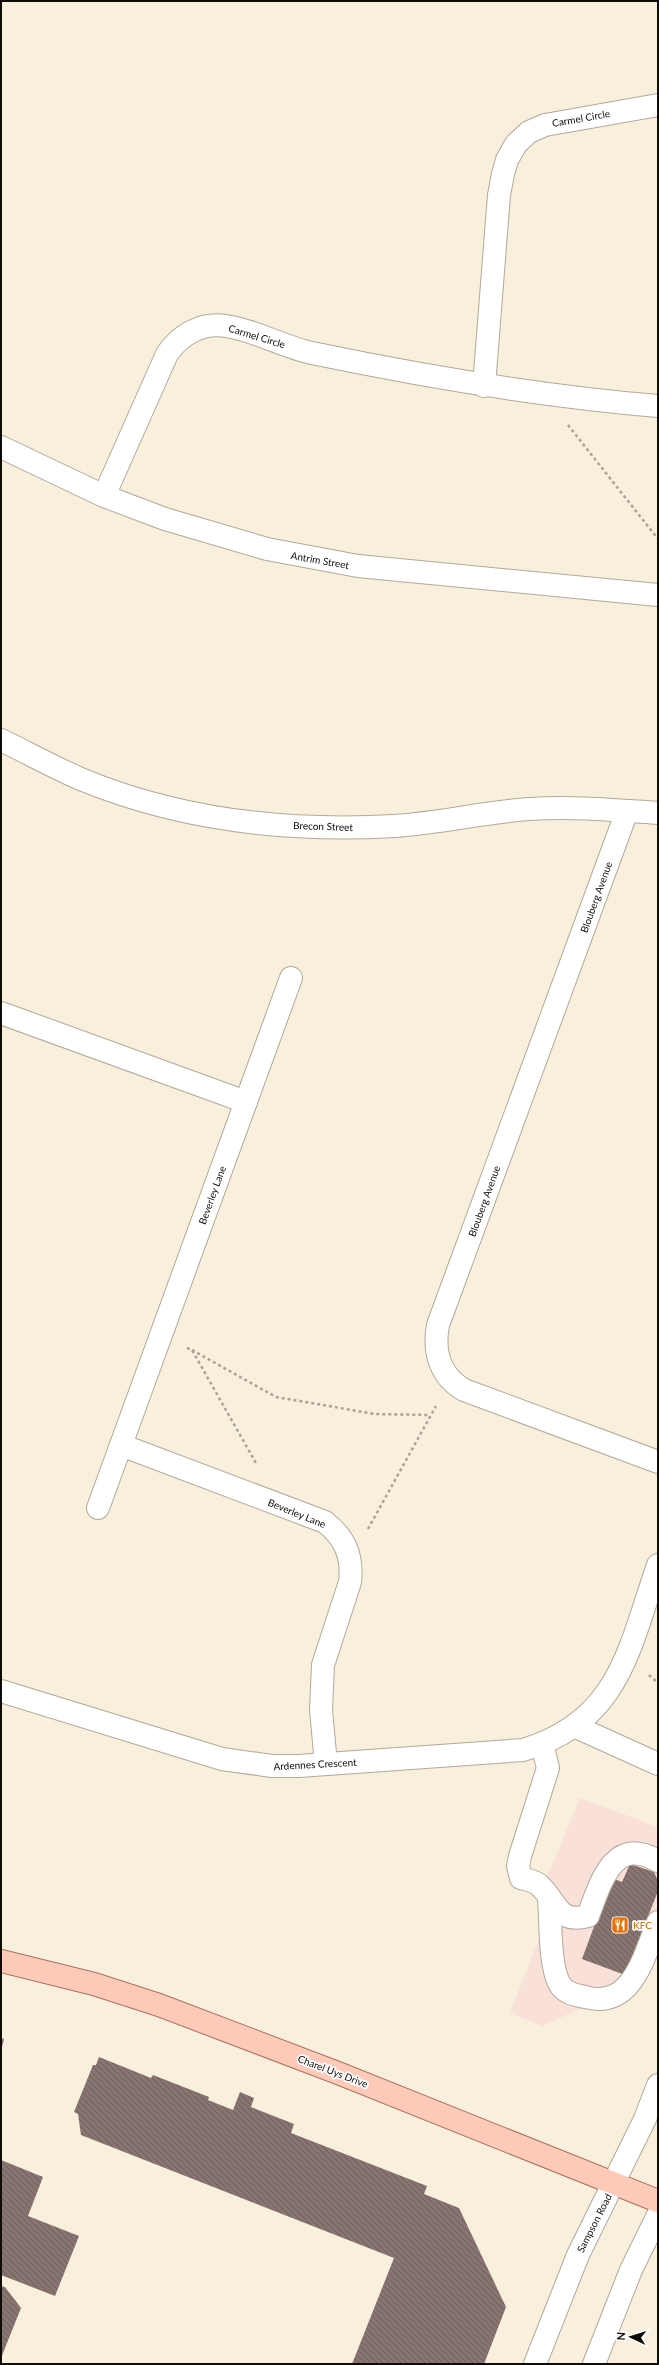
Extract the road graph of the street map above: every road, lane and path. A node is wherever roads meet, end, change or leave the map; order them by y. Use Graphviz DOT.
graph roads {
  1 [pos="658,105"];
  2 [pos="484,386"];
  3 [pos="555,396"];
  4 [pos="658,406"];
  5 [pos="1,447"];
  6 [pos="104,496"];
  7 [pos="658,539"];
  8 [pos="658,595"];
  9 [pos="1,740"];
  10 [pos="627,811"];
  11 [pos="658,813"];
  12 [pos="291,978"];
  13 [pos="1,1013"];
  14 [pos="246,1102"];
  15 [pos="162,1333"];
  16 [pos="192,1350"];
  17 [pos="453,1382"];
  18 [pos="430,1415"];
  19 [pos="121,1445"];
  20 [pos="658,1462"];
  21 [pos="268,1501"];
  22 [pos="98,1508"];
  23 [pos="351,1561"];
  24 [pos="658,1565"];
  25 [pos="1,1691"];
  26 [pos="574,1726"];
  27 [pos="542,1744"];
  28 [pos="326,1764"];
  29 [pos="658,1764"];
  30 [pos="658,1861"];
  31 [pos="550,1899"];
  32 [pos="658,1922"];
  33 [pos="1,1961"];
  34 [pos="658,2085"];
  35 [pos="614,2183"];
  36 [pos="658,2201"];
  37 [pos="658,2215"];
  38 [pos="535,2364"];
  39 [pos="594,2364"];
  1 -- 2 [label="street, Carmel Circle"];
  2 -- 3 [label="street, Carmel Circle"];
  2 -- 6 [label="street, Carmel Circle"];
  3 -- 4 [label="street, Carmel Circle"];
  3 -- 7 [label="path"];
  5 -- 6 [label="street, Antrim Street"];
  6 -- 8 [label="street, Antrim Street"];
  9 -- 10 [label="street, Brecon Street"];
  10 -- 11 [label="street, Brecon Street"];
  10 -- 17 [label="street, Blouberg Avenue"];
  12 -- 14 [label="street, Beverley Lane"];
  13 -- 14 [label="street"];
  14 -- 15 [label="street, Beverley Lane"];
  15 -- 16 [label="path"];
  15 -- 19 [label="street, Beverley Lane"];
  16 -- 18 [label="path"];
  16 -- 21 [label="path"];
  17 -- 18 [label="path"];
  17 -- 20 [label="street, Blouberg Avenue"];
  18 -- 23 [label="path"];
  19 -- 21 [label="street, Beverley Lane"];
  19 -- 22 [label="street, Beverley Lane"];
  21 -- 23 [label="street, Beverley Lane"];
  23 -- 28 [label="street, Beverley Lane"];
  24 -- 26 [label="street, Ardennes Crescent"];
  25 -- 28 [label="street, Ardennes Crescent"];
  26 -- 27 [label="street, Ardennes Crescent"];
  26 -- 29 [label="street"];
  27 -- 28 [label="street, Ardennes Crescent"];
  27 -- 31 [label="street"];
  30 -- 31 [label="street"];
  31 -- 32 [label="street"];
  33 -- 35 [label="main road, Charel Uys Drive"];
  34 -- 35 [label="street, Sampson Road"];
  35 -- 36 [label="main road, Charel Uys Drive"];
  35 -- 38 [label="street, Sampson Road"];
  37 -- 39 [label="street"];
}
